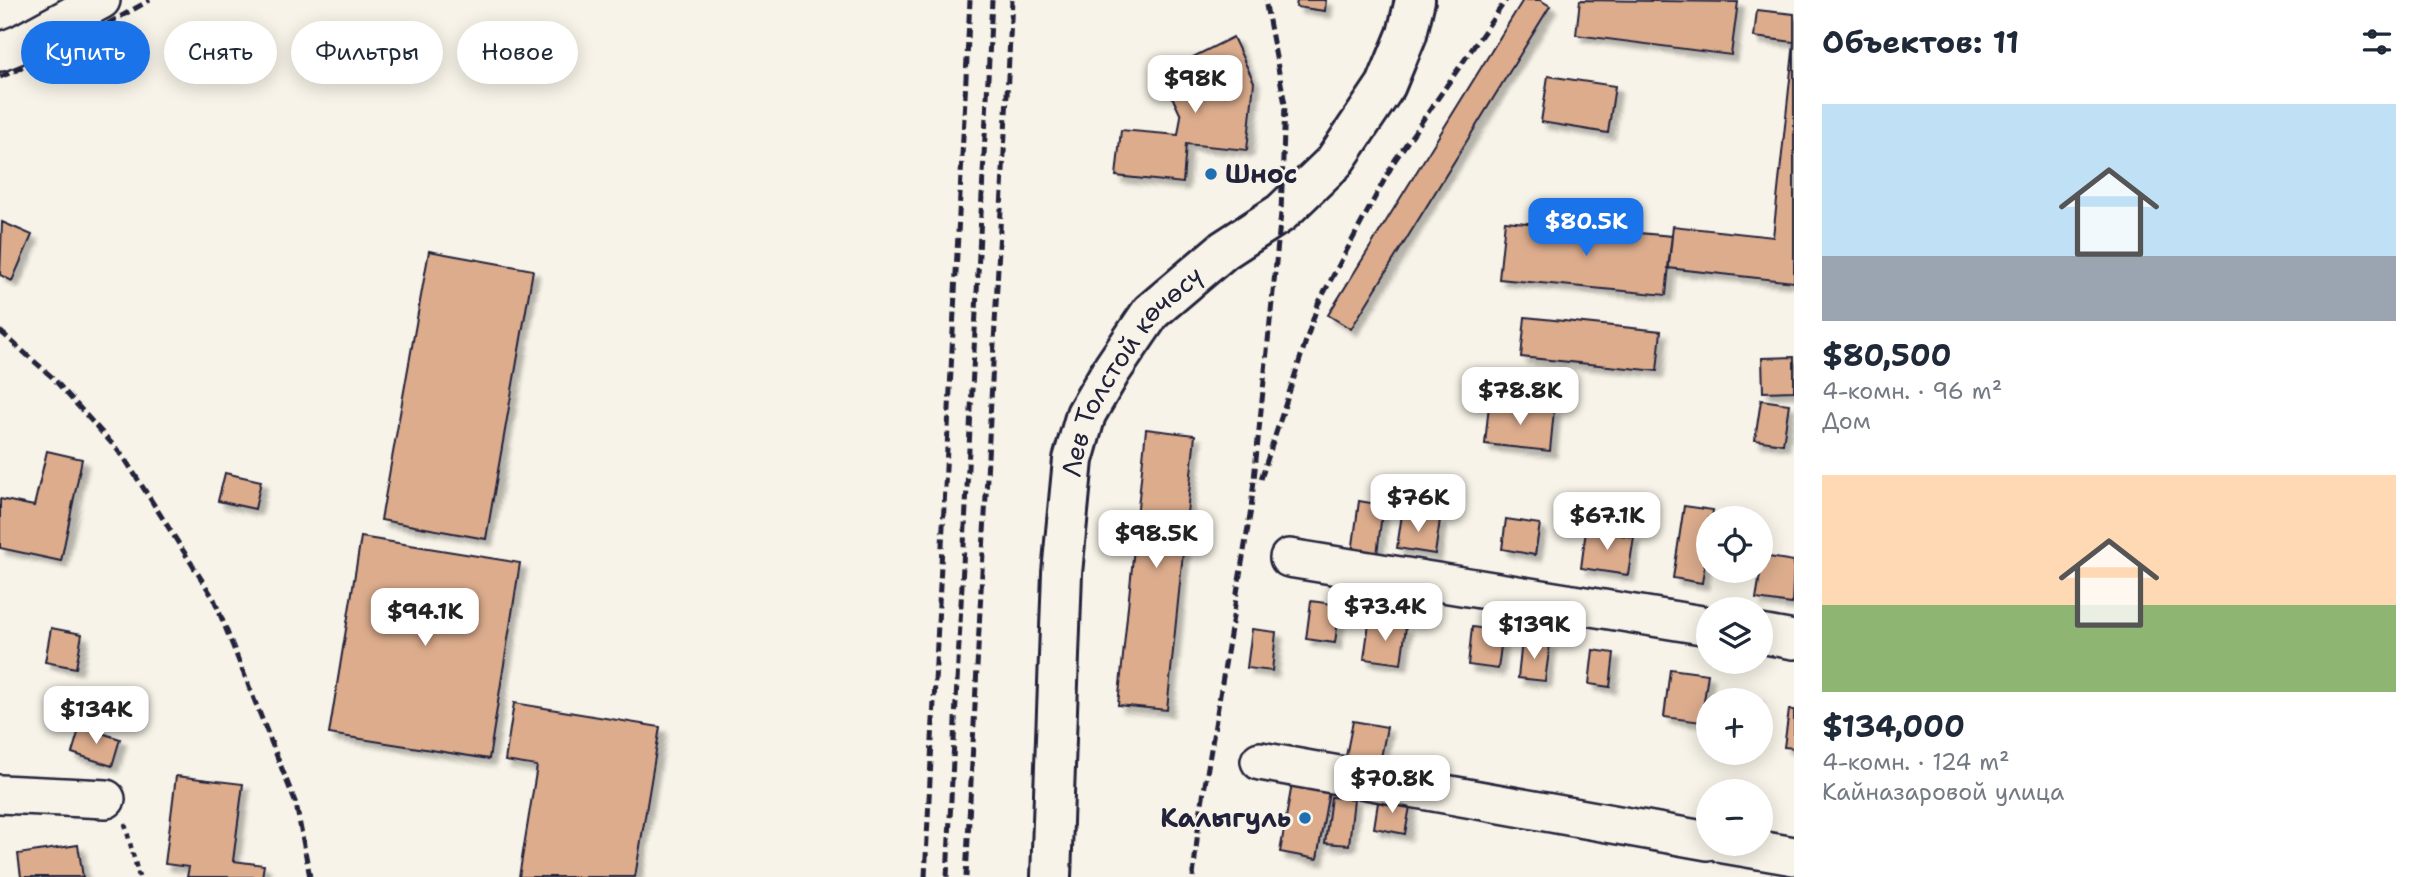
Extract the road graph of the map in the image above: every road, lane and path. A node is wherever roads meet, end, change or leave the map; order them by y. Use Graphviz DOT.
graph roads {
  1 [pos="102,0"];
  2 [pos="1415,0"];
  3 [pos="0,52"];
  4 [pos="1289,558"];
  5 [pos="1696,624"];
  6 [pos="1773,636"];
  7 [pos="1794,640"];
  8 [pos="1260,761"];
  9 [pos="0,794"];
  10 [pos="106,799"];
  11 [pos="1696,839"];
  12 [pos="1773,852"];
  13 [pos="1794,856"];
  14 [pos="139,877"];
  15 [pos="1051,877"];
  1 -- 3 [label="street"];
  2 -- 15 [label="main road, Лев Толстой көчөсү"];
  4 -- 5 [label="street"];
  6 -- 7 [label="street"];
  8 -- 11 [label="street"];
  9 -- 10 [label="street"];
  10 -- 14 [label="path"];
  12 -- 13 [label="street"];
}
